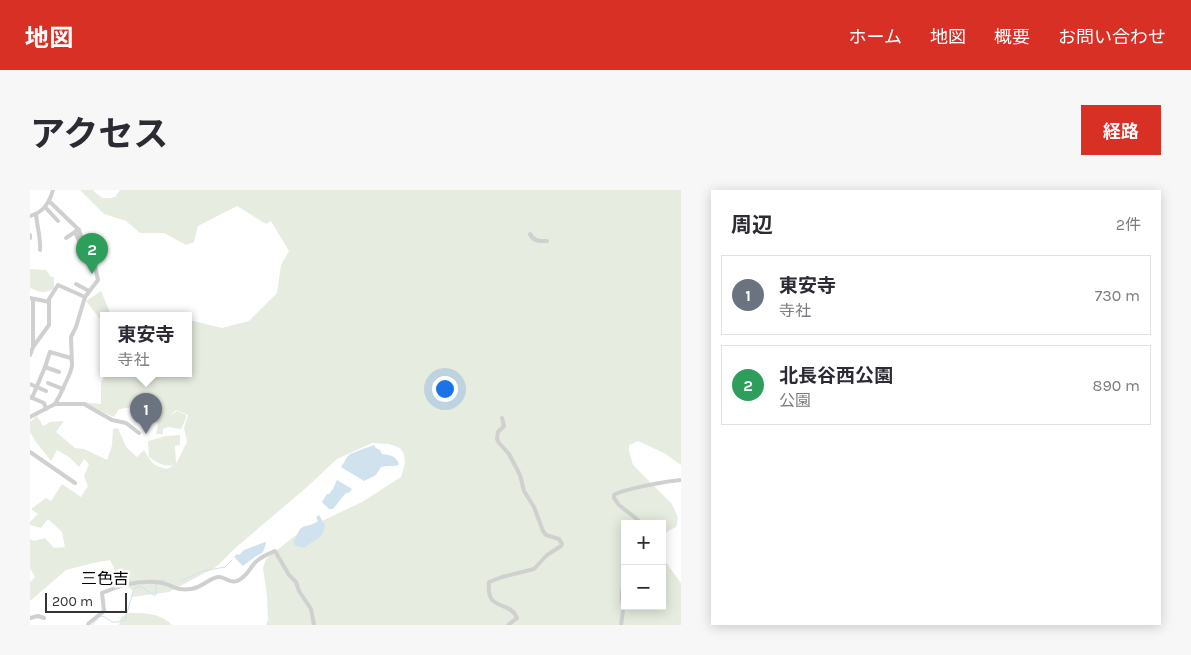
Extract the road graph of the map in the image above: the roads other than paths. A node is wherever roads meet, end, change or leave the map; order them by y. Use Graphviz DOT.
graph roads {
  1 [pos="53,190"];
  2 [pos="49,201"];
  3 [pos="45,207"];
  4 [pos="36,214"];
  5 [pos="30,216"];
  6 [pos="58,221"];
  7 [pos="76,230"];
  8 [pos="530,234"];
  9 [pos="66,238"];
  10 [pos="547,241"];
  11 [pos="40,250"];
  12 [pos="83,250"];
  13 [pos="76,284"];
  14 [pos="90,291"];
  15 [pos="85,297"];
  16 [pos="32,299"];
  17 [pos="49,302"];
  18 [pos="31,347"];
  19 [pos="30,355"];
  20 [pos="71,358"];
  21 [pos="45,367"];
  22 [pos="59,372"];
  23 [pos="48,383"];
  24 [pos="30,384"];
  25 [pos="37,386"];
  26 [pos="64,389"];
  27 [pos="46,391"];
  28 [pos="31,397"];
  29 [pos="54,404"];
  30 [pos="46,409"];
  31 [pos="30,418"];
  32 [pos="502,418"];
  33 [pos="139,433"];
  34 [pos="30,452"];
  35 [pos="681,480"];
  36 [pos="75,483"];
  37 [pos="638,520"];
  38 [pos="623,610"];
  39 [pos="30,618"];
  40 [pos="44,618"];
  41 [pos="88,625"];
  42 [pos="314,625"];
  43 [pos="508,625"];
  44 [pos="622,625"];
  1 -- 2 [label="street"];
  2 -- 3 [label="street"];
  2 -- 7 [label="street"];
  3 -- 4 [label="street"];
  3 -- 6 [label="street"];
  4 -- 5 [label="street"];
  4 -- 11 [label="street"];
  7 -- 9 [label="street"];
  7 -- 12 [label="street"];
  7 -- 14 [label="street"];
  8 -- 10 [label="street"];
  13 -- 14 [label="street"];
  14 -- 15 [label="street"];
  15 -- 17 [label="street"];
  15 -- 20 [label="street"];
  16 -- 17 [label="street"];
  16 -- 18 [label="street"];
  17 -- 18 [label="street"];
  18 -- 19 [label="street"];
  20 -- 21 [label="street"];
  20 -- 26 [label="street"];
  21 -- 22 [label="street"];
  21 -- 25 [label="street"];
  23 -- 26 [label="street"];
  24 -- 25 [label="street"];
  25 -- 27 [label="street"];
  25 -- 28 [label="street"];
  26 -- 29 [label="street"];
  28 -- 30 [label="street"];
  29 -- 30 [label="street"];
  29 -- 33 [label="street"];
  30 -- 31 [label="street"];
  32 -- 43 [label="street"];
  34 -- 36 [label="street"];
  35 -- 37 [label="street"];
  38 -- 44 [label="street"];
  39 -- 40 [label="street"];
  41 -- 42 [label="street"];
}
